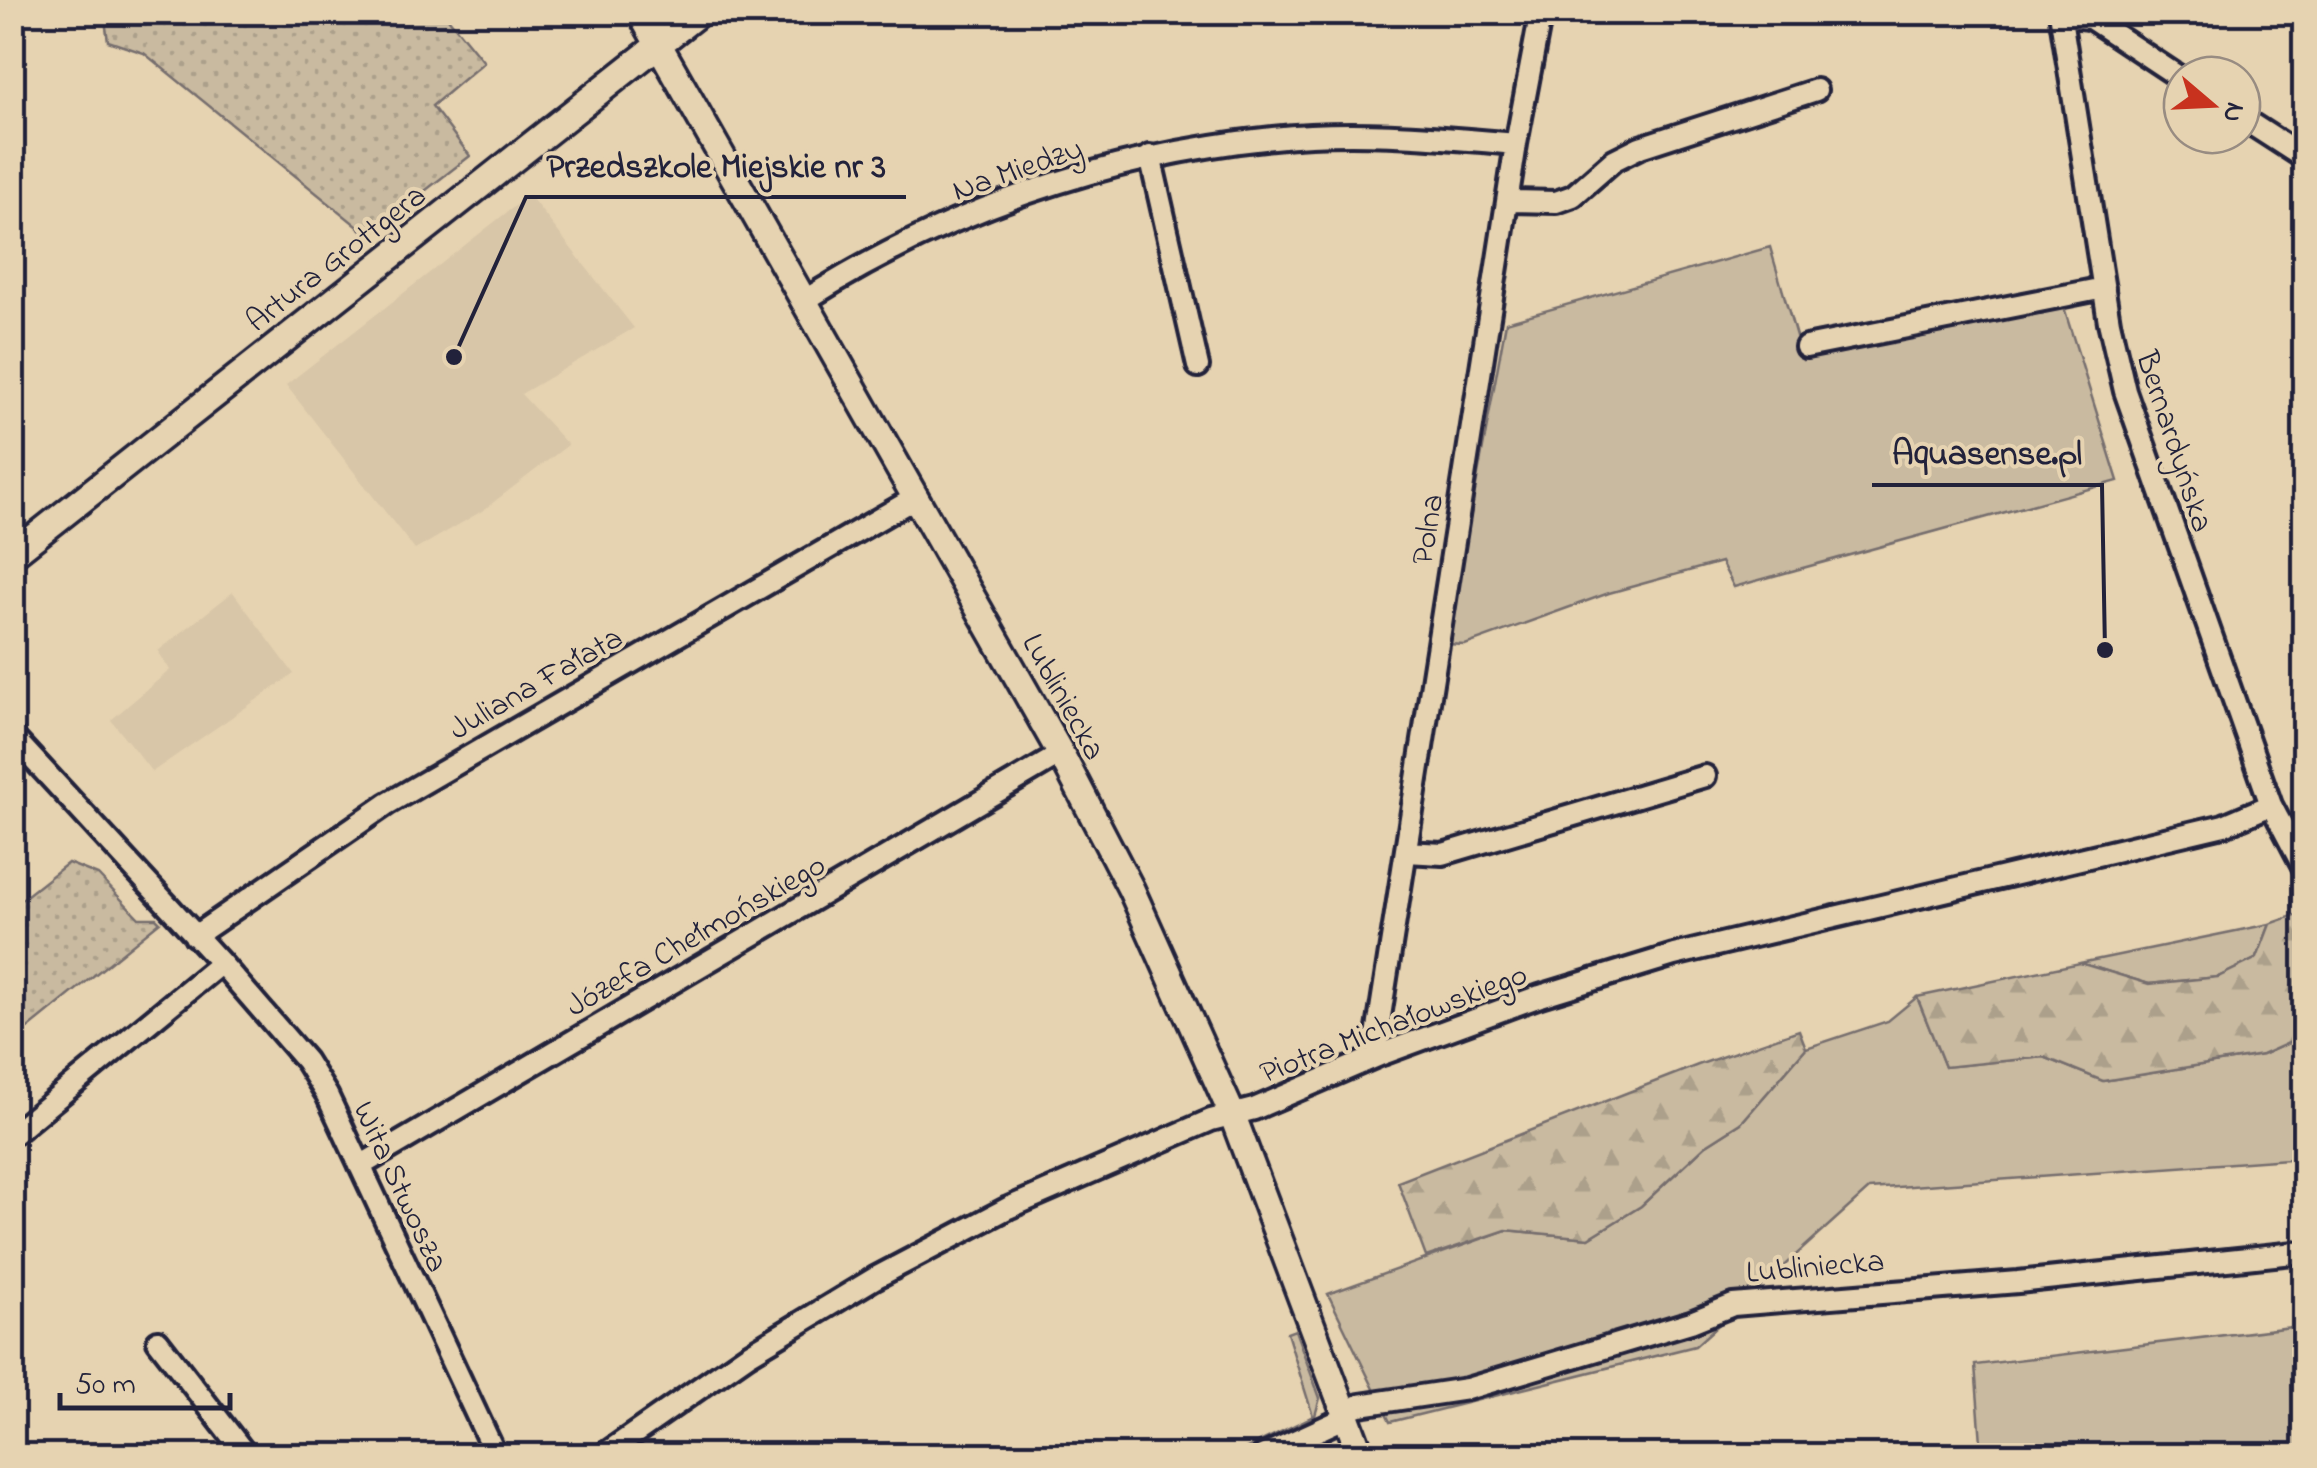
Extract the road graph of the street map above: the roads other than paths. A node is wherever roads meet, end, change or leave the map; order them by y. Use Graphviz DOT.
graph roads {
  1 [pos="640,12"];
  2 [pos="700,12"];
  3 [pos="1541,12"];
  4 [pos="2060,14"];
  5 [pos="659,46"];
  6 [pos="2162,66"];
  7 [pos="1816,90"];
  8 [pos="2262,131"];
  9 [pos="1516,144"];
  10 [pos="1150,156"];
  11 [pos="2304,158"];
  12 [pos="1508,201"];
  13 [pos="2104,288"];
  14 [pos="802,302"];
  15 [pos="1806,348"];
  16 [pos="1198,366"];
  17 [pos="915,498"];
  18 [pos="12,555"];
  19 [pos="12,736"];
  20 [pos="1061,754"];
  21 [pos="1704,776"];
  22 [pos="2271,806"];
  23 [pos="1406,852"];
  24 [pos="2304,868"];
  25 [pos="195,936"];
  26 [pos="221,962"];
  27 [pos="1382,1054"];
  28 [pos="1232,1114"];
  29 [pos="12,1135"];
  30 [pos="360,1166"];
  31 [pos="2304,1252"];
  32 [pos="158,1342"];
  33 [pos="1346,1414"];
  34 [pos="247,1456"];
  35 [pos="496,1456"];
  36 [pos="602,1456"];
  37 [pos="1262,1456"];
  38 [pos="1361,1456"];
  1 -- 5 [label="street, Lubliniecka"];
  2 -- 5 [label="street, Artura Grottgera"];
  3 -- 9 [label="street, Polna"];
  4 -- 6 [label="street"];
  4 -- 13 [label="street, Bernardyńska"];
  5 -- 14 [label="street, Lubliniecka"];
  5 -- 18 [label="street, Artura Grottgera"];
  7 -- 12 [label="street"];
  8 -- 11 [label="street"];
  9 -- 10 [label="street, Na Miedzy"];
  9 -- 12 [label="street, Polna"];
  10 -- 14 [label="street, Na Miedzy"];
  10 -- 16 [label="street"];
  12 -- 23 [label="street, Polna"];
  13 -- 15 [label="street"];
  13 -- 22 [label="street, Bernardyńska"];
  14 -- 17 [label="street, Lubliniecka"];
  17 -- 20 [label="street, Lubliniecka"];
  17 -- 25 [label="street, Juliana Fałata"];
  19 -- 25 [label="street, Wita Stwosza"];
  20 -- 28 [label="street, Lubliniecka"];
  20 -- 30 [label="street, Józefa Chełmońskiego"];
  21 -- 23 [label="street"];
  22 -- 24 [label="street, Bernardyńska"];
  22 -- 27 [label="street, Piotra Michałowskiego"];
  23 -- 27 [label="street, Polna"];
  25 -- 26 [label="street, Wita Stwosza"];
  26 -- 29 [label="street"];
  26 -- 30 [label="street, Wita Stwosza"];
  27 -- 28 [label="street, Piotra Michałowskiego"];
  28 -- 33 [label="street, Lubliniecka"];
  28 -- 36 [label="street, Piotra Michałowskiego"];
  30 -- 35 [label="street, Wita Stwosza"];
  31 -- 33 [label="street, Lubliniecka"];
  32 -- 34 [label="street"];
  33 -- 37 [label="street"];
  33 -- 38 [label="street, Lubliniecka"];
}
